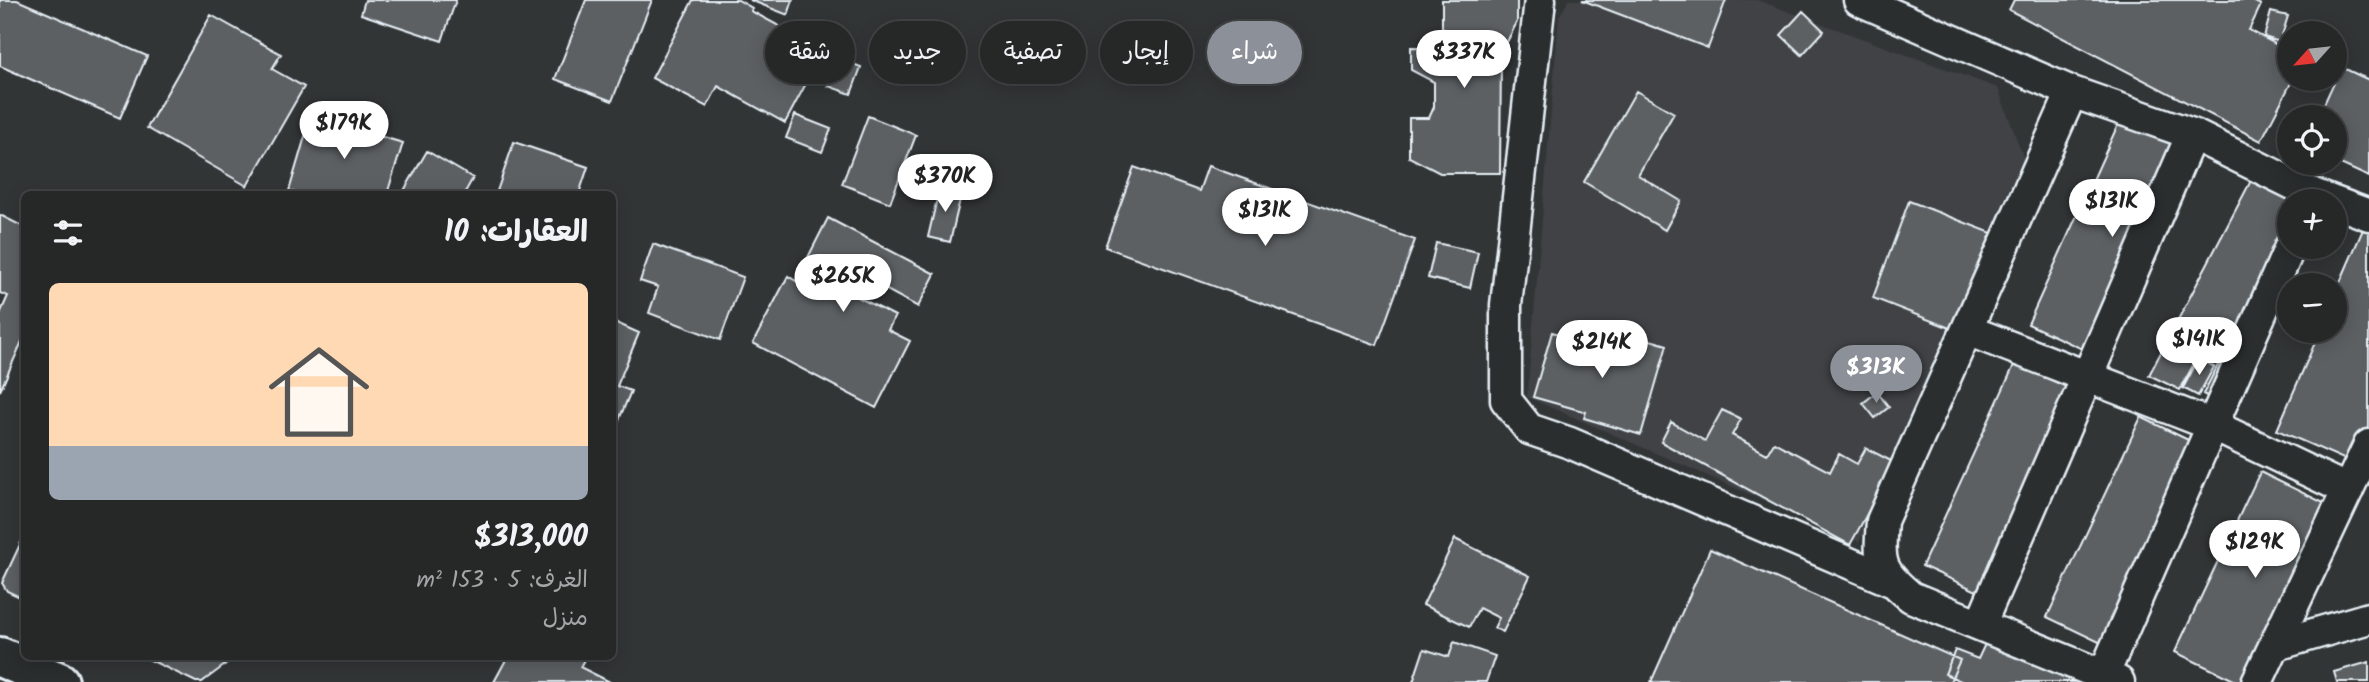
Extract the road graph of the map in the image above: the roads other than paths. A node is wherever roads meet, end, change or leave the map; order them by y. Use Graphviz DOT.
graph roads {
  1 [pos="1540,0"];
  2 [pos="1858,0"];
  3 [pos="2071,92"];
  4 [pos="2192,134"];
  5 [pos="2300,189"];
  6 [pos="2347,208"];
  7 [pos="2369,215"];
  8 [pos="2285,259"];
  9 [pos="1967,330"];
  10 [pos="2088,378"];
  11 [pos="2212,425"];
  12 [pos="2369,445"];
  13 [pos="2348,489"];
  14 [pos="1891,581"];
  15 [pos="2369,618"];
  16 [pos="1980,625"];
  17 [pos="2276,645"];
  18 [pos="0,657"];
  19 [pos="2112,678"];
  20 [pos="58,682"];
  21 [pos="2257,682"];
  1 -- 14 [label="street"];
  2 -- 3 [label="street"];
  3 -- 4 [label="street"];
  3 -- 9 [label="street"];
  4 -- 5 [label="street"];
  4 -- 10 [label="street"];
  6 -- 7 [label="street"];
  8 -- 11 [label="street"];
  9 -- 10 [label="street"];
  9 -- 14 [label="street"];
  10 -- 11 [label="street"];
  10 -- 16 [label="street"];
  11 -- 13 [label="street"];
  11 -- 19 [label="street"];
  12 -- 13 [label="street"];
  13 -- 17 [label="street"];
  14 -- 16 [label="street"];
  15 -- 17 [label="street"];
  16 -- 19 [label="street"];
  17 -- 21 [label="street"];
  18 -- 20 [label="main road"];
}
